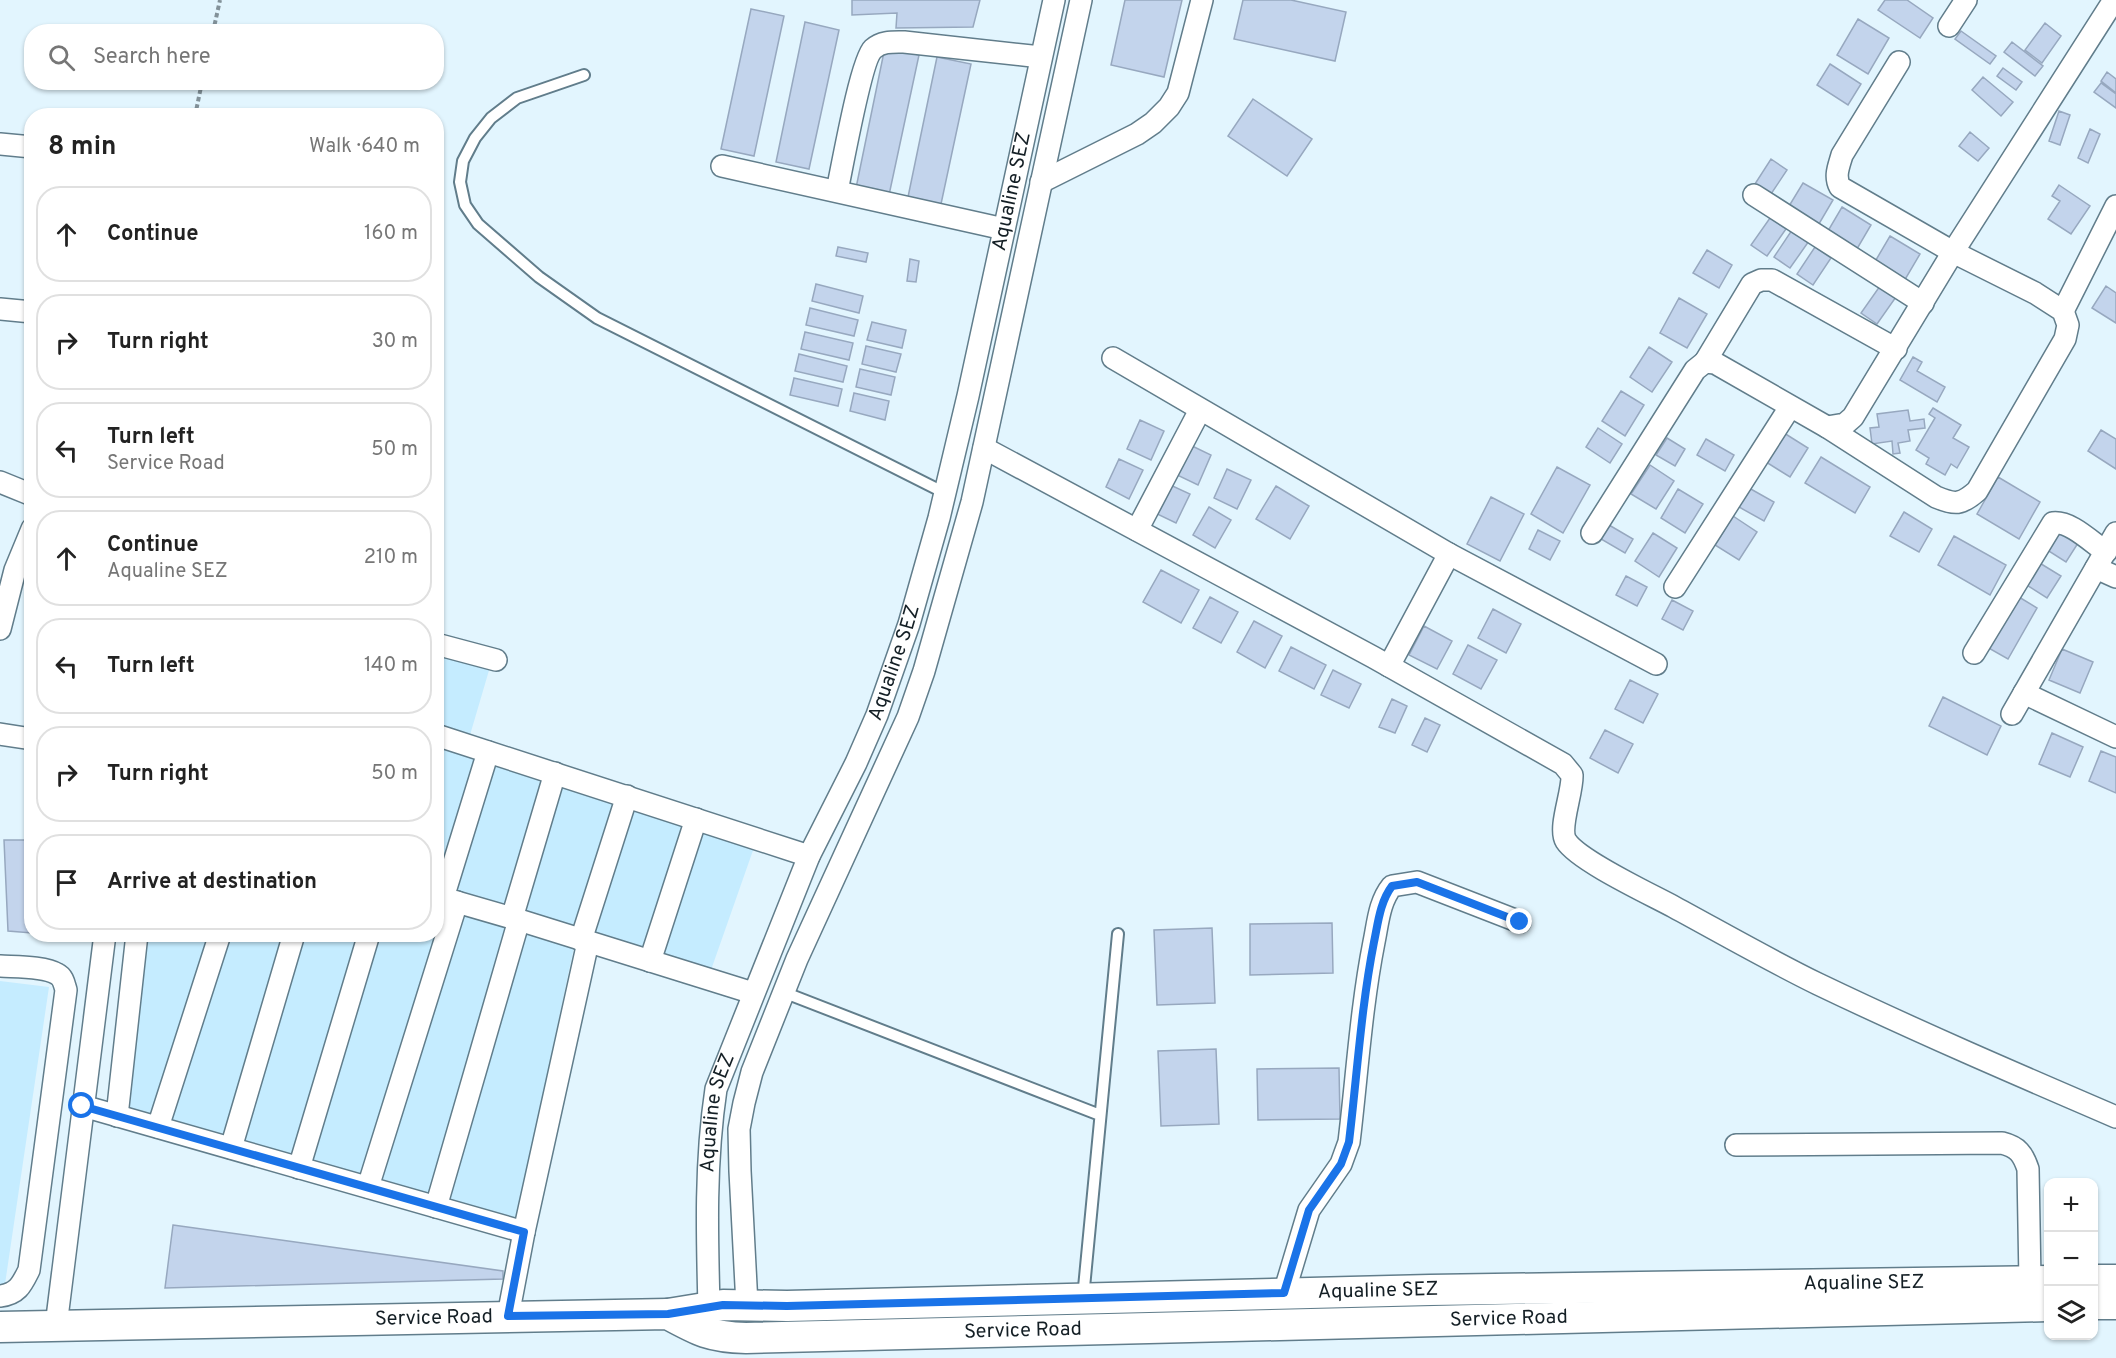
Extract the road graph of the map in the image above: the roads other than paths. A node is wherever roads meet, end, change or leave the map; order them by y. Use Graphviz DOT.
graph roads {
  1 [pos="1054,0"];
  2 [pos="1081,0"];
  3 [pos="1202,0"];
  4 [pos="1966,0"];
  5 [pos="2114,0"];
  6 [pos="1949,26"];
  7 [pos="1041,57"];
  8 [pos="1899,62"];
  9 [pos="584,75"];
  10 [pos="0,144"];
  11 [pos="24,146"];
  12 [pos="722,166"];
  13 [pos="1041,182"];
  14 [pos="837,191"];
  15 [pos="1754,195"];
  16 [pos="2116,206"];
  17 [pos="1005,229"];
  18 [pos="1953,252"];
  19 [pos="1923,303"];
  20 [pos="0,309"];
  21 [pos="24,311"];
  22 [pos="2063,311"];
  23 [pos="1896,349"];
  24 [pos="1113,358"];
  25 [pos="1705,362"];
  26 [pos="1790,407"];
  27 [pos="1200,410"];
  28 [pos="1827,428"];
  29 [pos="984,448"];
  30 [pos="0,482"];
  31 [pos="24,492"];
  32 [pos="945,493"];
  33 [pos="1137,530"];
  34 [pos="1592,533"];
  35 [pos="2116,533"];
  36 [pos="1449,554"];
  37 [pos="2101,560"];
  38 [pos="23,572"];
  39 [pos="2116,577"];
  40 [pos="1675,587"];
  41 [pos="0,629"];
  42 [pos="444,646"];
  43 [pos="1974,653"];
  44 [pos="496,660"];
  45 [pos="1656,664"];
  46 [pos="1389,666"];
  47 [pos="2024,693"];
  48 [pos="2012,714"];
  49 [pos="0,734"];
  50 [pos="2116,737"];
  51 [pos="24,738"];
  52 [pos="444,738"];
  53 [pos="488,752"];
  54 [pos="555,773"];
  55 [pos="627,796"];
  56 [pos="696,819"];
  57 [pos="809,856"];
  58 [pos="445,899"];
  59 [pos="515,919"];
  60 [pos="1520,922"];
  61 [pos="1118,934"];
  62 [pos="584,941"];
  63 [pos="104,942"];
  64 [pos="136,942"];
  65 [pos="217,942"];
  66 [pos="292,942"];
  67 [pos="367,942"];
  68 [pos="434,942"];
  69 [pos="650,962"];
  70 [pos="0,966"];
  71 [pos="783,992"];
  72 [pos="753,993"];
  73 [pos="82,1106"];
  74 [pos="1100,1115"];
  75 [pos="117,1116"];
  76 [pos="2116,1117"];
  77 [pos="158,1127"];
  78 [pos="1736,1145"];
  79 [pos="231,1148"];
  80 [pos="299,1168"];
  81 [pos="368,1187"];
  82 [pos="436,1207"];
  83 [pos="524,1232"];
  84 [pos="2098,1280"];
  85 [pos="2116,1280"];
  86 [pos="2039,1281"];
  87 [pos="1284,1293"];
  88 [pos="0,1296"];
  89 [pos="1083,1298"];
  90 [pos="2098,1304"];
  91 [pos="2116,1304"];
  92 [pos="747,1305"];
  93 [pos="2044,1306"];
  94 [pos="708,1307"];
  95 [pos="668,1314"];
  96 [pos="508,1316"];
  97 [pos="56,1326"];
  98 [pos="0,1327"];
  1 -- 7 [label="street, Aqualine SEZ"];
  2 -- 13 [label="street"];
  3 -- 13 [label="street"];
  4 -- 6 [label="street"];
  5 -- 18 [label="street"];
  7 -- 14 [label="street"];
  7 -- 17 [label="street, Aqualine SEZ"];
  8 -- 18 [label="street"];
  9 -- 32 [label="lane"];
  10 -- 11 [label="street"];
  12 -- 14 [label="street"];
  13 -- 29 [label="street"];
  14 -- 17 [label="street"];
  15 -- 19 [label="street"];
  16 -- 22 [label="street"];
  17 -- 32 [label="street, Aqualine SEZ"];
  18 -- 19 [label="street"];
  18 -- 22 [label="street"];
  19 -- 23 [label="street"];
  20 -- 21 [label="street"];
  22 -- 28 [label="street"];
  23 -- 25 [label="street"];
  23 -- 28 [label="street"];
  24 -- 27 [label="street"];
  25 -- 26 [label="street"];
  25 -- 34 [label="street"];
  26 -- 28 [label="street"];
  26 -- 40 [label="street"];
  27 -- 33 [label="street"];
  27 -- 36 [label="street"];
  29 -- 33 [label="street"];
  29 -- 71 [label="street"];
  30 -- 31 [label="street"];
  32 -- 57 [label="street, Aqualine SEZ"];
  33 -- 46 [label="street"];
  35 -- 37 [label="street"];
  36 -- 45 [label="street"];
  36 -- 46 [label="street"];
  37 -- 39 [label="street"];
  37 -- 43 [label="street"];
  37 -- 47 [label="street"];
  38 -- 41 [label="street"];
  42 -- 44 [label="street"];
  46 -- 76 [label="street"];
  47 -- 48 [label="street"];
  47 -- 50 [label="street"];
  49 -- 51 [label="street"];
  52 -- 53 [label="street"];
  53 -- 54 [label="street"];
  53 -- 58 [label="street"];
  54 -- 55 [label="street"];
  54 -- 59 [label="street"];
  55 -- 56 [label="street"];
  55 -- 62 [label="street"];
  56 -- 57 [label="street"];
  56 -- 69 [label="street"];
  57 -- 72 [label="street, Aqualine SEZ"];
  58 -- 59 [label="street"];
  59 -- 62 [label="street"];
  59 -- 82 [label="street"];
  60 -- 87 [label="street"];
  61 -- 74 [label="lane"];
  62 -- 69 [label="street"];
  62 -- 83 [label="street"];
  63 -- 73 [label="street"];
  64 -- 75 [label="street"];
  65 -- 77 [label="street"];
  66 -- 79 [label="street"];
  67 -- 80 [label="street"];
  68 -- 81 [label="street"];
  69 -- 72 [label="street"];
  70 -- 88 [label="street"];
  71 -- 74 [label="lane"];
  71 -- 92 [label="street"];
  72 -- 94 [label="street, Aqualine SEZ"];
  73 -- 75 [label="street"];
  73 -- 97 [label="street"];
  74 -- 89 [label="lane"];
  75 -- 77 [label="street"];
  77 -- 79 [label="street"];
  78 -- 86 [label="street"];
  79 -- 80 [label="street"];
  80 -- 81 [label="street"];
  81 -- 82 [label="street"];
  82 -- 83 [label="street"];
  83 -- 96 [label="street"];
  84 -- 85 [label="street"];
  86 -- 87 [label="street, Aqualine SEZ"];
  87 -- 89 [label="street, Aqualine SEZ"];
  89 -- 92 [label="street, Aqualine SEZ"];
  90 -- 91 [label="street"];
  92 -- 94 [label="street, Aqualine SEZ"];
  93 -- 95 [label="street, Service Road"];
  94 -- 95 [label="street, Aqualine SEZ"];
  95 -- 96 [label="street, Service Road"];
  96 -- 97 [label="street, Service Road"];
  97 -- 98 [label="street, Service Road"];
}
